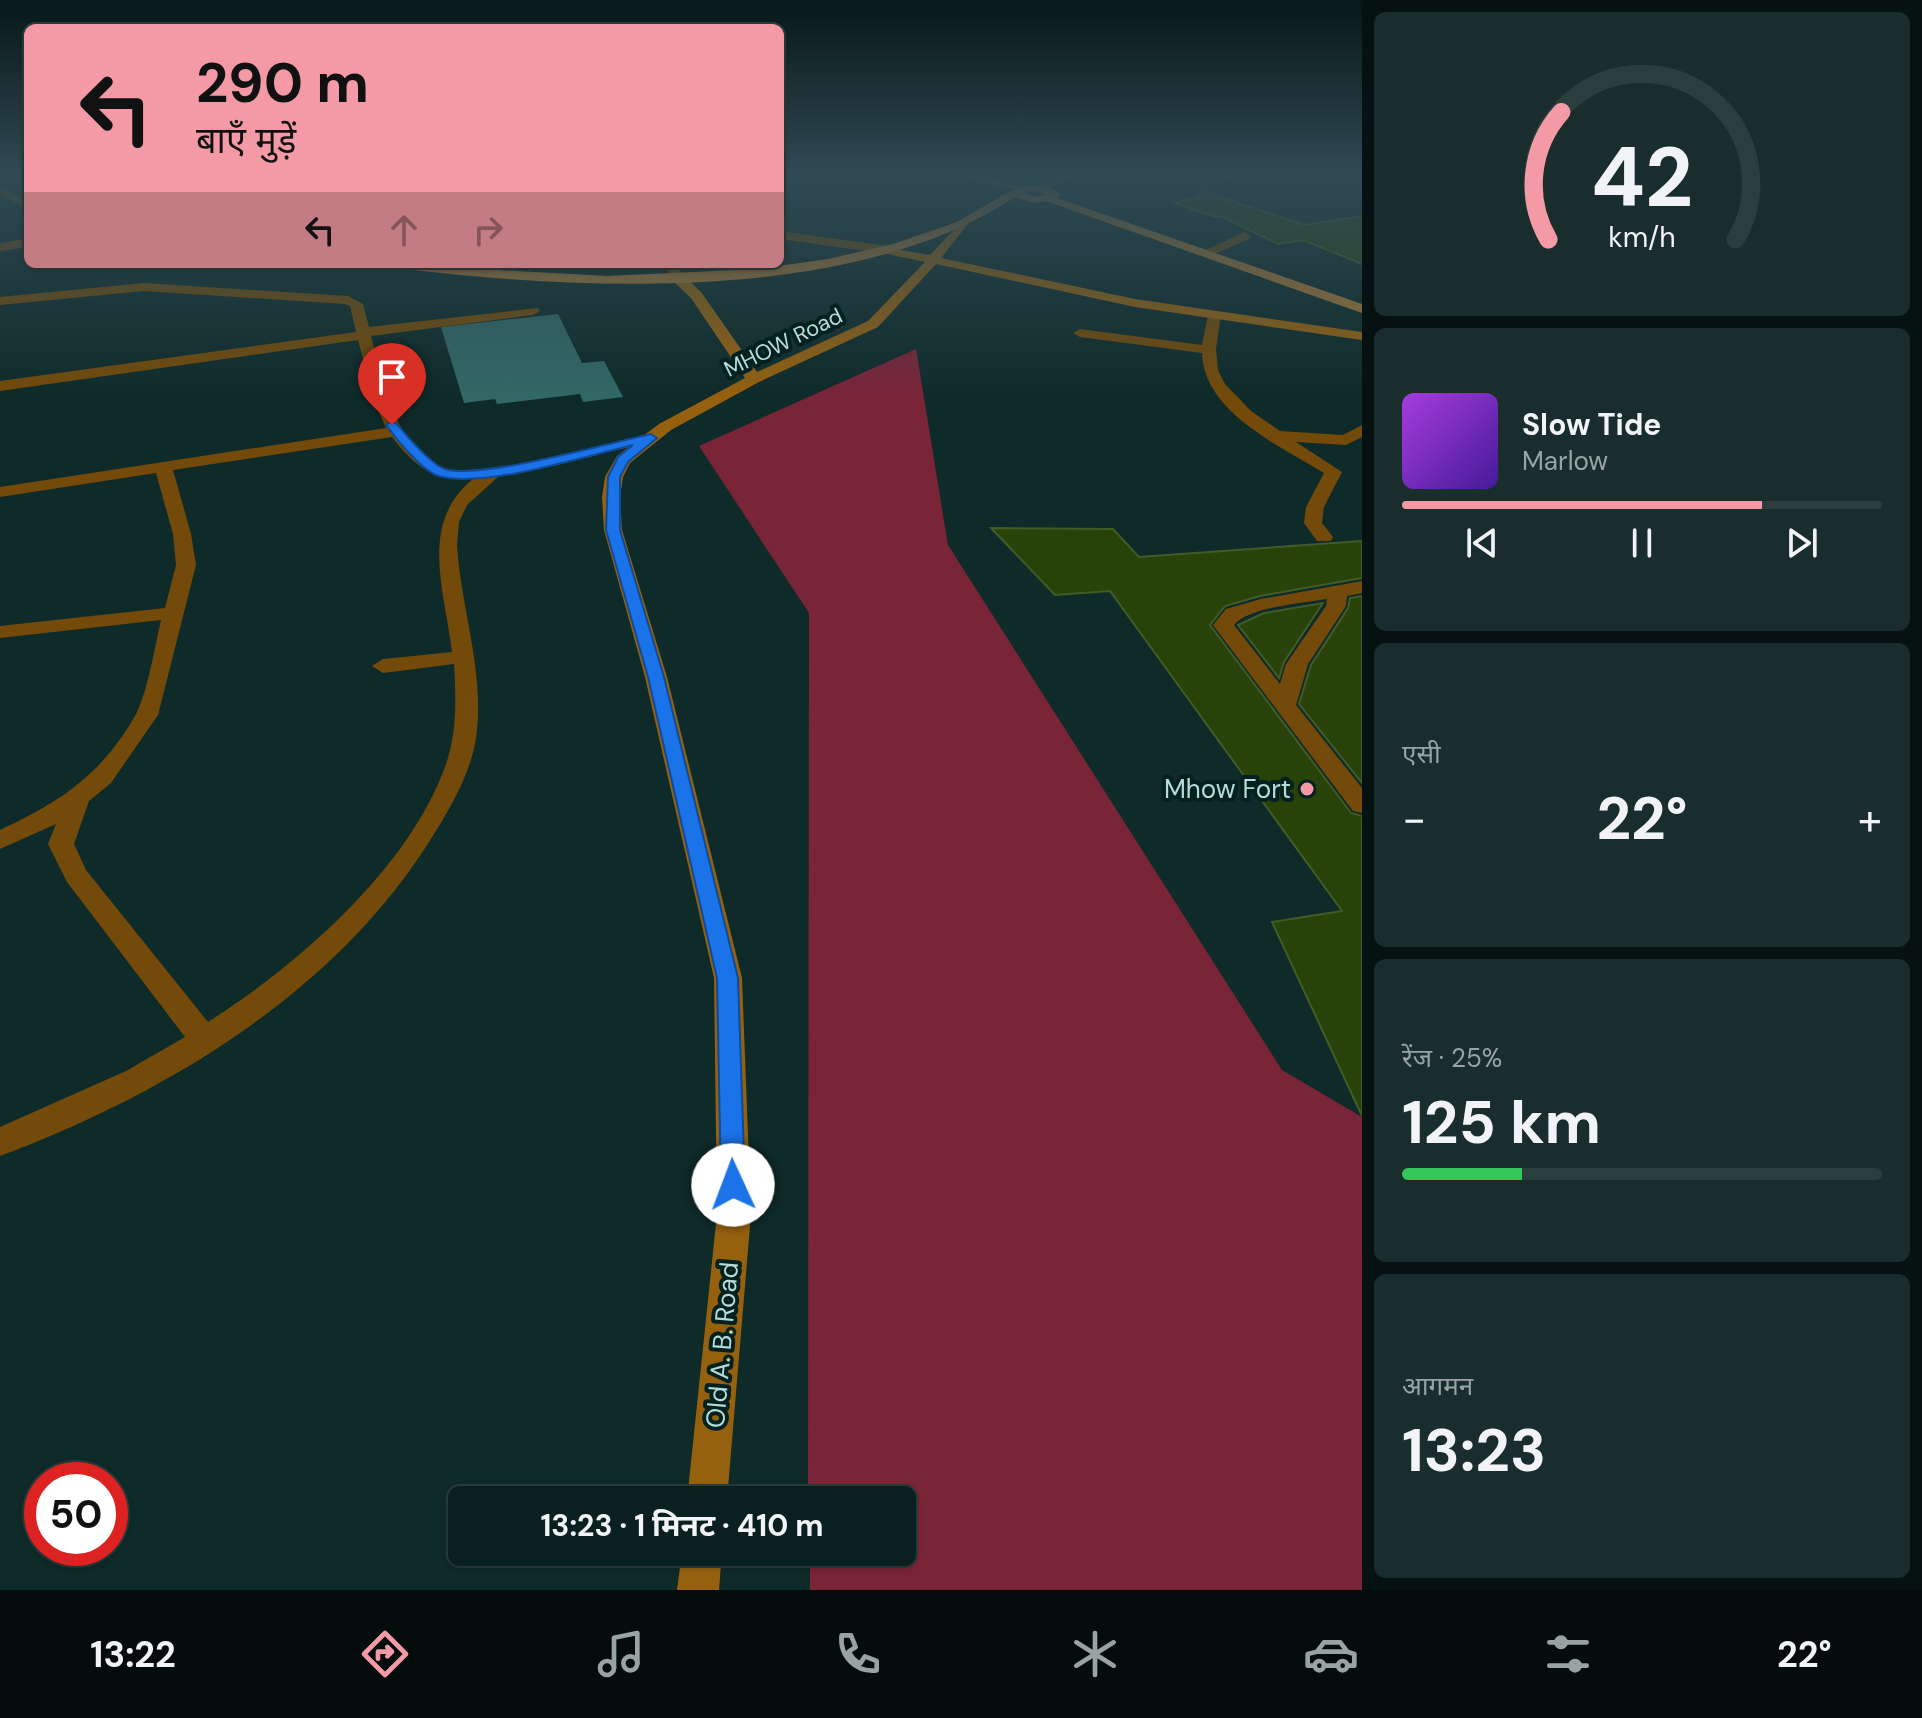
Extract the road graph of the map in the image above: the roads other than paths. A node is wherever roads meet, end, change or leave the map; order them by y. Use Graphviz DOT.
graph roads {
  1 [pos="881,249"];
  2 [pos="941,249"];
  3 [pos="1190,249"];
  4 [pos="1214,249"];
  5 [pos="887,250"];
  6 [pos="1203,254"];
  7 [pos="933,258"];
  8 [pos="438,268"];
  9 [pos="672,268"];
  10 [pos="679,279"];
  11 [pos="0,301"];
  12 [pos="1362,309"];
  13 [pos="533,311"];
  14 [pos="1214,314"];
  15 [pos="365,333"];
  16 [pos="1080,333"];
  17 [pos="1362,336"];
  18 [pos="1209,350"];
  19 [pos="754,379"];
  20 [pos="0,386"];
  21 [pos="1362,430"];
  22 [pos="396,431"];
  23 [pos="1279,436"];
  24 [pos="645,442"];
  25 [pos="163,466"];
  26 [pos="496,471"];
  27 [pos="0,492"];
  28 [pos="1324,537"];
  29 [pos="1362,587"];
  30 [pos="1338,590"];
  31 [pos="174,613"];
  32 [pos="0,632"];
  33 [pos="463,657"];
  34 [pos="383,666"];
  35 [pos="1285,705"];
  36 [pos="79,796"];
  37 [pos="1362,805"];
  38 [pos="0,840"];
  39 [pos="204,1039"];
  40 [pos="0,1142"];
  41 [pos="708,1486"];
  42 [pos="701,1566"];
  43 [pos="698,1590"];
  1 -- 5 [label="street"];
  2 -- 7 [label="main road, MHOW Road"];
  3 -- 6 [label="main road"];
  4 -- 6 [label="street"];
  5 -- 7 [label="main road"];
  5 -- 10 [label="main road"];
  6 -- 12 [label="main road"];
  7 -- 14 [label="main road"];
  7 -- 19 [label="main road, MHOW Road"];
  8 -- 10 [label="main road"];
  9 -- 10 [label="street"];
  10 -- 19 [label="main road"];
  11 -- 15 [label="street"];
  13 -- 15 [label="street"];
  14 -- 17 [label="main road"];
  14 -- 18 [label="street"];
  15 -- 20 [label="street"];
  15 -- 22 [label="street"];
  16 -- 18 [label="street"];
  18 -- 23 [label="street"];
  19 -- 24 [label="main road, MHOW Road"];
  21 -- 23 [label="street"];
  22 -- 25 [label="street"];
  22 -- 26 [label="street"];
  23 -- 28 [label="street"];
  24 -- 26 [label="street"];
  24 -- 41 [label="main road, Old A. B. Road"];
  25 -- 27 [label="street"];
  25 -- 31 [label="street"];
  26 -- 33 [label="street"];
  29 -- 30 [label="street"];
  30 -- 35 [label="street"];
  30 -- 35 [label="street"];
  31 -- 32 [label="street"];
  31 -- 36 [label="street"];
  33 -- 34 [label="street"];
  33 -- 39 [label="street"];
  35 -- 37 [label="street"];
  36 -- 38 [label="street"];
  36 -- 39 [label="street"];
  39 -- 40 [label="street"];
  42 -- 43 [label="main road"];
}
